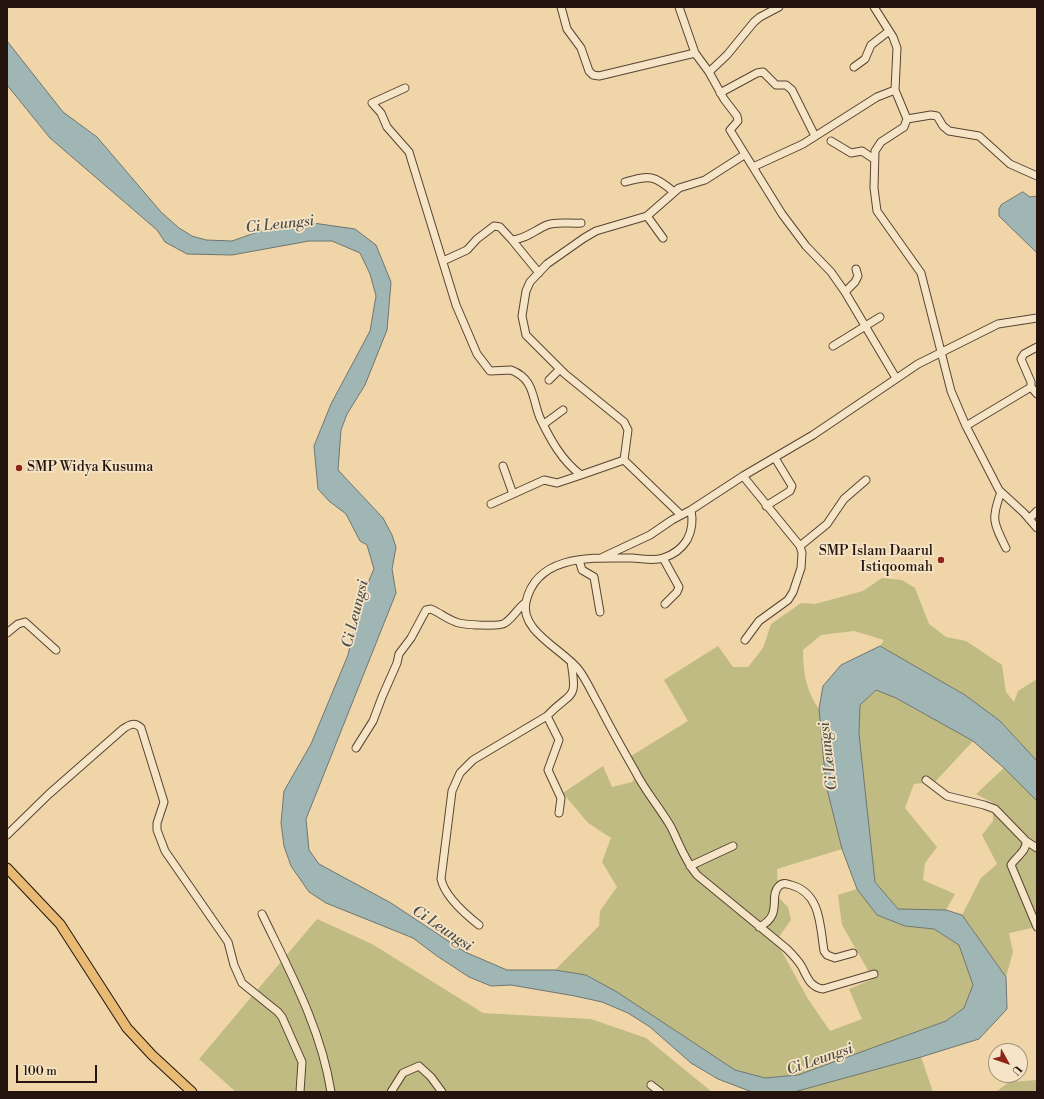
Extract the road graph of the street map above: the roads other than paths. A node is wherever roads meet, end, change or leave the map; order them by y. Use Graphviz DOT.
graph roads {
  1 [pos="561,7"];
  2 [pos="679,7"];
  3 [pos="779,7"];
  4 [pos="874,7"];
  5 [pos="889,31"];
  6 [pos="695,53"];
  7 [pos="854,67"];
  8 [pos="709,72"];
  9 [pos="405,88"];
  10 [pos="895,90"];
  11 [pos="720,93"];
  12 [pos="907,119"];
  13 [pos="816,136"];
  14 [pos="831,141"];
  15 [pos="744,155"];
  16 [pos="874,159"];
  17 [pos="753,167"];
  18 [pos="1037,176"];
  19 [pos="625,182"];
  20 [pos="674,192"];
  21 [pos="647,216"];
  22 [pos="581,223"];
  23 [pos="663,238"];
  24 [pos="512,240"];
  25 [pos="443,261"];
  26 [pos="856,269"];
  27 [pos="539,273"];
  28 [pos="845,292"];
  29 [pos="880,317"];
  30 [pos="1037,318"];
  31 [pos="866,326"];
  32 [pos="833,346"];
  33 [pos="1037,346"];
  34 [pos="942,353"];
  35 [pos="560,369"];
  36 [pos="896,378"];
  37 [pos="549,380"];
  38 [pos="1031,387"];
  39 [pos="1037,394"];
  40 [pos="563,410"];
  41 [pos="544,424"];
  42 [pos="966,426"];
  43 [pos="775,458"];
  44 [pos="624,460"];
  45 [pos="503,466"];
  46 [pos="581,475"];
  47 [pos="743,476"];
  48 [pos="866,480"];
  49 [pos="1001,492"];
  50 [pos="513,494"];
  51 [pos="491,504"];
  52 [pos="766,506"];
  53 [pos="691,510"];
  54 [pos="1037,511"];
  55 [pos="681,515"];
  56 [pos="1029,519"];
  57 [pos="1037,528"];
  58 [pos="800,546"];
  59 [pos="1006,548"];
  60 [pos="602,557"];
  61 [pos="664,558"];
  62 [pos="579,560"];
  63 [pos="525,603"];
  64 [pos="665,604"];
  65 [pos="600,612"];
  66 [pos="7,633"];
  67 [pos="745,640"];
  68 [pos="56,650"];
  69 [pos="571,661"];
  70 [pos="547,716"];
  71 [pos="356,748"];
  72 [pos="926,780"];
  73 [pos="559,813"];
  74 [pos="7,835"];
  75 [pos="1026,841"];
  76 [pos="733,846"];
  77 [pos="1037,848"];
  78 [pos="690,866"];
  79 [pos="7,868"];
  80 [pos="262,914"];
  81 [pos="479,925"];
  82 [pos="759,927"];
  83 [pos="1037,927"];
  84 [pos="853,953"];
  85 [pos="874,974"];
  86 [pos="651,1085"];
  87 [pos="192,1092"];
  88 [pos="300,1092"];
  89 [pos="331,1092"];
  90 [pos="391,1092"];
  91 [pos="442,1092"];
  92 [pos="660,1092"];
  1 -- 6 [label="street"];
  2 -- 6 [label="street"];
  3 -- 8 [label="street"];
  4 -- 5 [label="street"];
  5 -- 7 [label="street"];
  5 -- 10 [label="street"];
  6 -- 8 [label="street"];
  8 -- 11 [label="street"];
  9 -- 25 [label="street"];
  10 -- 12 [label="street"];
  10 -- 13 [label="street"];
  11 -- 13 [label="street"];
  11 -- 15 [label="street"];
  12 -- 16 [label="street"];
  12 -- 18 [label="street"];
  13 -- 17 [label="street"];
  14 -- 16 [label="street"];
  15 -- 17 [label="street"];
  15 -- 20 [label="street"];
  16 -- 34 [label="street"];
  17 -- 28 [label="street"];
  19 -- 20 [label="street"];
  20 -- 21 [label="street"];
  21 -- 23 [label="street"];
  21 -- 27 [label="street"];
  22 -- 24 [label="street"];
  24 -- 25 [label="street"];
  24 -- 27 [label="street"];
  25 -- 41 [label="street"];
  26 -- 28 [label="street"];
  27 -- 35 [label="street"];
  28 -- 31 [label="street"];
  29 -- 31 [label="street"];
  30 -- 34 [label="street"];
  31 -- 32 [label="street"];
  31 -- 36 [label="street"];
  33 -- 38 [label="street"];
  34 -- 36 [label="street"];
  34 -- 42 [label="street"];
  35 -- 37 [label="street"];
  35 -- 44 [label="street"];
  36 -- 43 [label="street"];
  38 -- 39 [label="street"];
  38 -- 42 [label="street"];
  40 -- 41 [label="street"];
  41 -- 46 [label="street"];
  42 -- 49 [label="street"];
  43 -- 47 [label="street"];
  43 -- 52 [label="street"];
  44 -- 46 [label="street"];
  44 -- 55 [label="street"];
  45 -- 50 [label="street"];
  46 -- 50 [label="street"];
  47 -- 52 [label="street"];
  47 -- 53 [label="street"];
  48 -- 58 [label="street"];
  49 -- 56 [label="street"];
  49 -- 59 [label="street"];
  50 -- 51 [label="street"];
  52 -- 58 [label="street"];
  53 -- 55 [label="street"];
  53 -- 61 [label="street"];
  54 -- 56 [label="street"];
  55 -- 60 [label="street"];
  56 -- 57 [label="street"];
  58 -- 67 [label="street"];
  60 -- 61 [label="street"];
  60 -- 62 [label="street"];
  61 -- 64 [label="street"];
  62 -- 63 [label="street"];
  62 -- 65 [label="street"];
  63 -- 69 [label="street"];
  63 -- 71 [label="street"];
  66 -- 68 [label="street"];
  69 -- 70 [label="street"];
  69 -- 78 [label="street"];
  70 -- 73 [label="street"];
  70 -- 81 [label="street"];
  72 -- 75 [label="street"];
  74 -- 88 [label="street"];
  75 -- 77 [label="street"];
  75 -- 83 [label="street"];
  76 -- 78 [label="street"];
  78 -- 82 [label="street"];
  79 -- 87 [label="main road"];
  80 -- 89 [label="street"];
  82 -- 84 [label="street"];
  82 -- 85 [label="street"];
  86 -- 92 [label="street"];
  90 -- 91 [label="street"];
}
